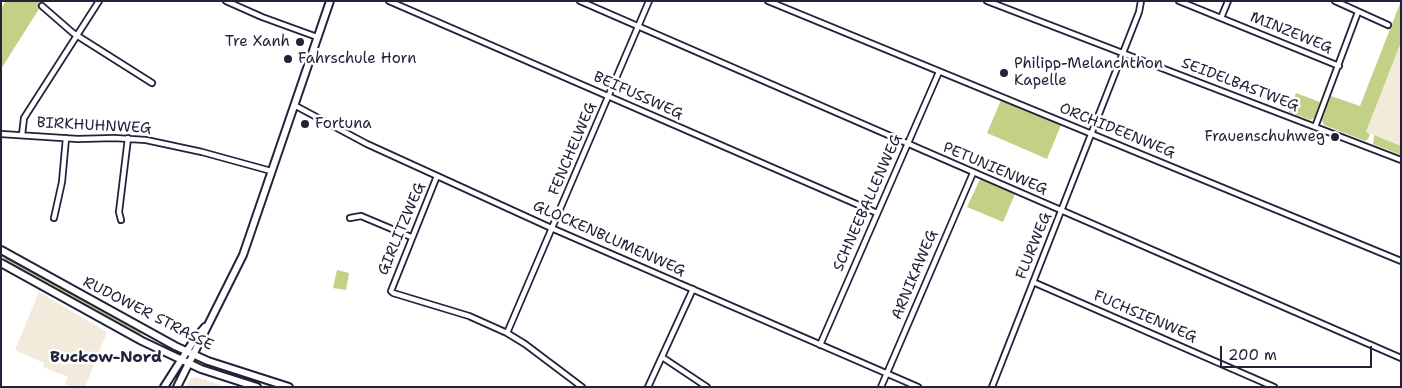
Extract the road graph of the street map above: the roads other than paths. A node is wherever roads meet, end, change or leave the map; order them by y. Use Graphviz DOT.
graph roads {
  1 [pos="99,1"];
  2 [pos="226,1"];
  3 [pos="330,1"];
  4 [pos="389,1"];
  5 [pos="580,1"];
  6 [pos="649,1"];
  7 [pos="768,1"];
  8 [pos="987,1"];
  9 [pos="1141,1"];
  10 [pos="1179,1"];
  11 [pos="1228,1"];
  12 [pos="1335,1"];
  13 [pos="42,6"];
  14 [pos="1358,12"];
  15 [pos="1220,18"];
  16 [pos="1388,25"];
  17 [pos="638,27"];
  18 [pos="77,35"];
  19 [pos="318,37"];
  20 [pos="1123,54"];
  21 [pos="1339,66"];
  22 [pos="939,72"];
  23 [pos="152,83"];
  24 [pos="609,96"];
  25 [pos="294,105"];
  26 [pos="1315,127"];
  27 [pos="1,134"];
  28 [pos="1091,134"];
  29 [pos="22,135"];
  30 [pos="66,138"];
  31 [pos="128,138"];
  32 [pos="908,144"];
  33 [pos="1401,160"];
  34 [pos="272,171"];
  35 [pos="973,173"];
  36 [pos="438,176"];
  37 [pos="1062,211"];
  38 [pos="877,213"];
  39 [pos="54,218"];
  40 [pos="350,218"];
  41 [pos="121,220"];
  42 [pos="553,228"];
  43 [pos="411,237"];
  44 [pos="1,250"];
  45 [pos="1401,261"];
  46 [pos="1,263"];
  47 [pos="1033,282"];
  48 [pos="693,289"];
  49 [pos="206,326"];
  50 [pos="147,332"];
  51 [pos="507,333"];
  52 [pos="142,341"];
  53 [pos="820,345"];
  54 [pos="187,351"];
  55 [pos="194,354"];
  56 [pos="662,357"];
  57 [pos="1401,358"];
  58 [pos="181,359"];
  59 [pos="190,363"];
  60 [pos="886,373"];
  61 [pos="164,387"];
  62 [pos="176,387"];
  63 [pos="257,387"];
  64 [pos="289,387"];
  65 [pos="582,387"];
  66 [pos="648,387"];
  67 [pos="707,387"];
  68 [pos="881,387"];
  69 [pos="918,387"];
  70 [pos="992,387"];
  71 [pos="1274,387"];
  1 -- 18 [label="street"];
  2 -- 19 [label="street"];
  3 -- 19 [label="main road"];
  4 -- 24 [label="street, BEIFUSSWEG"];
  5 -- 17 [label="street, PETUNIENWEG"];
  6 -- 17 [label="street, FENCHELWEG"];
  7 -- 22 [label="street, ORCHIDEENWEG"];
  8 -- 20 [label="street, SEIDELBASTWEG"];
  9 -- 20 [label="street, FLURWEG"];
  10 -- 15 [label="street, MINZEWEG"];
  11 -- 15 [label="street"];
  12 -- 14 [label="street"];
  13 -- 18 [label="street"];
  14 -- 16 [label="street"];
  14 -- 21 [label="street"];
  15 -- 21 [label="street, MINZEWEG"];
  17 -- 24 [label="street, FENCHELWEG"];
  17 -- 32 [label="street, PETUNIENWEG"];
  18 -- 23 [label="street"];
  18 -- 29 [label="street"];
  19 -- 25 [label="main road"];
  20 -- 26 [label="street, SEIDELBASTWEG"];
  20 -- 28 [label="street, FLURWEG"];
  21 -- 26 [label="street"];
  22 -- 28 [label="street, ORCHIDEENWEG"];
  22 -- 32 [label="street, SCHNEEBALLENWEG"];
  24 -- 38 [label="street, BEIFUSSWEG"];
  24 -- 42 [label="street, FENCHELWEG"];
  25 -- 34 [label="main road"];
  25 -- 36 [label="street, GLOCKENBLUMENWEG"];
  26 -- 33 [label="street, SEIDELBASTWEG"];
  27 -- 29 [label="street, BIRKHUHNWEG"];
  28 -- 37 [label="street, FLURWEG"];
  28 -- 45 [label="street, ORCHIDEENWEG"];
  29 -- 30 [label="street, BIRKHUHNWEG"];
  30 -- 31 [label="street, BIRKHUHNWEG"];
  30 -- 39 [label="street"];
  31 -- 34 [label="street, BIRKHUHNWEG"];
  31 -- 41 [label="street"];
  32 -- 35 [label="street, PETUNIENWEG"];
  32 -- 38 [label="street, SCHNEEBALLENWEG"];
  34 -- 49 [label="main road"];
  35 -- 37 [label="street, PETUNIENWEG"];
  35 -- 60 [label="street, ARNIKAWEG"];
  36 -- 42 [label="street, GLOCKENBLUMENWEG"];
  36 -- 43 [label="street, GIRLITZWEG"];
  37 -- 47 [label="street, FLURWEG"];
  37 -- 57 [label="street, PETUNIENWEG"];
  38 -- 53 [label="street, SCHNEEBALLENWEG"];
  40 -- 43 [label="street"];
  42 -- 48 [label="street, GLOCKENBLUMENWEG"];
  42 -- 51 [label="street, FENCHELWEG"];
  43 -- 51 [label="street, GIRLITZWEG"];
  44 -- 50 [label="main road, RUDOWER STRASSE"];
  46 -- 52 [label="main road, RUDOWER STRASSE"];
  47 -- 70 [label="street, FLURWEG"];
  47 -- 71 [label="street, FUCHSIENWEG"];
  48 -- 53 [label="street, GLOCKENBLUMENWEG"];
  48 -- 56 [label="street"];
  49 -- 54 [label="main road"];
  49 -- 55 [label="main road"];
  50 -- 52 [label="main road"];
  50 -- 54 [label="main road, RUDOWER STRASSE"];
  51 -- 65 [label="street"];
  52 -- 58 [label="main road, RUDOWER STRASSE"];
  53 -- 60 [label="street, GLOCKENBLUMENWEG"];
  54 -- 55 [label="main road, RUDOWER STRASSE"];
  54 -- 58 [label="main road"];
  55 -- 59 [label="main road"];
  55 -- 64 [label="main road, RUDOWER STRASSE"];
  56 -- 66 [label="street"];
  56 -- 67 [label="street"];
  58 -- 59 [label="main road, RUDOWER STRASSE"];
  58 -- 61 [label="main road"];
  59 -- 62 [label="main road"];
  59 -- 63 [label="main road, RUDOWER STRASSE"];
  60 -- 68 [label="street, ARNIKAWEG"];
  60 -- 69 [label="street, GLOCKENBLUMENWEG"];
}
